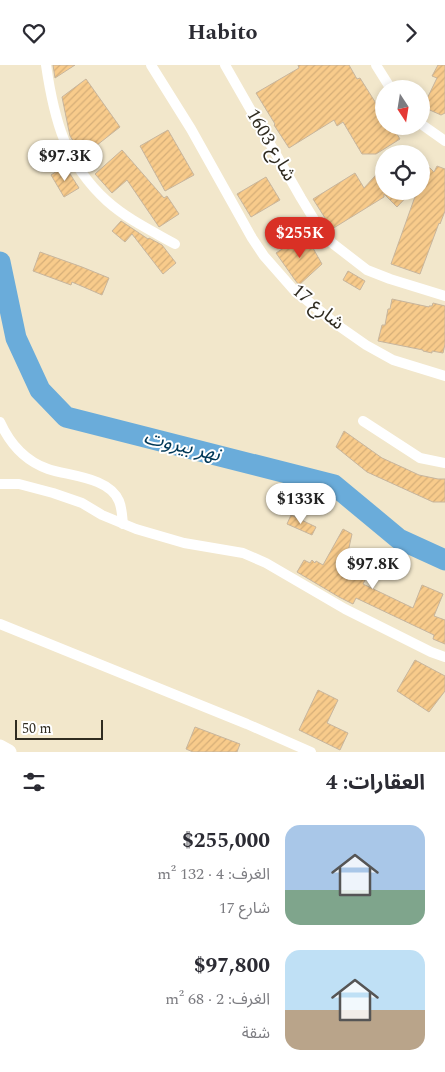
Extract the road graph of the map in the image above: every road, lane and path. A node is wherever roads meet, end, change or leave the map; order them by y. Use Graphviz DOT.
graph roads {
  1 [pos="46,65"];
  2 [pos="151,65"];
  3 [pos="225,65"];
  4 [pos="376,65"];
  5 [pos="385,80"];
  6 [pos="430,130"];
  7 [pos="445,141"];
  8 [pos="175,243"];
  9 [pos="445,296"];
  10 [pos="445,376"];
  11 [pos="363,421"];
  12 [pos="0,422"];
  13 [pos="445,463"];
  14 [pos="0,484"];
  15 [pos="123,524"];
  16 [pos="0,624"];
  17 [pos="445,657"];
  18 [pos="0,747"];
  19 [pos="9,752"];
  20 [pos="311,752"];
  1 -- 8 [label="street"];
  2 -- 10 [label="street, شارع 17"];
  3 -- 9 [label="street, شارع 1603"];
  4 -- 5 [label="street"];
  6 -- 7 [label="street"];
  11 -- 13 [label="street"];
  12 -- 15 [label="street"];
  14 -- 15 [label="street"];
  15 -- 17 [label="street"];
  16 -- 20 [label="street"];
  18 -- 19 [label="main road"];
}
